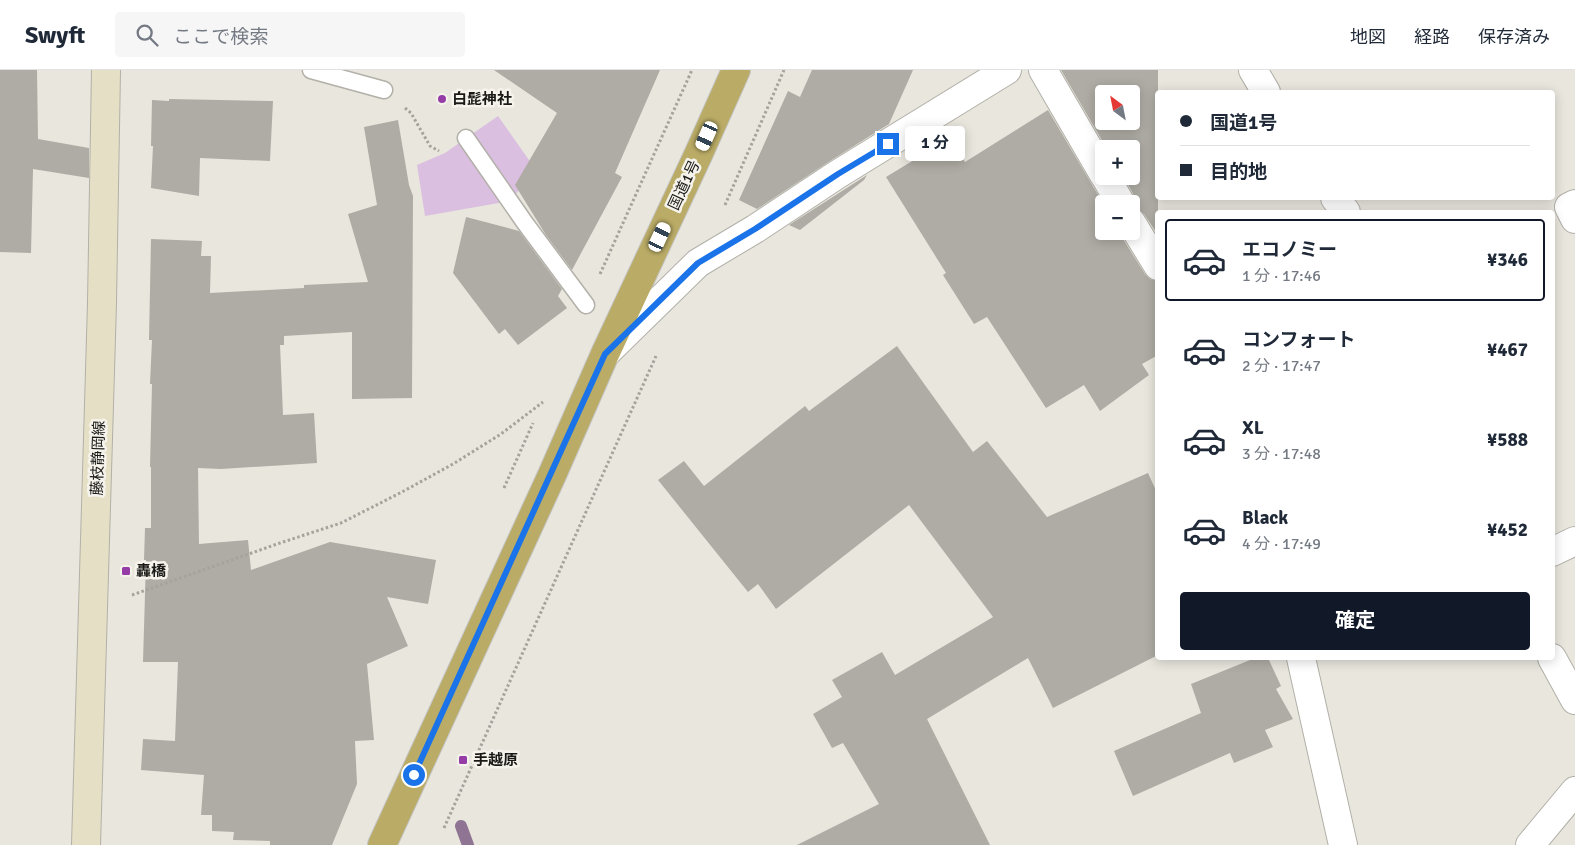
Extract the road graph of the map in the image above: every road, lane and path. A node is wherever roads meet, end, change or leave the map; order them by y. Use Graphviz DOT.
graph roads {
  1 [pos="106,70"];
  2 [pos="311,70"];
  3 [pos="692,70"];
  4 [pos="736,70"];
  5 [pos="784,70"];
  6 [pos="1007,70"];
  7 [pos="1043,70"];
  8 [pos="1253,70"];
  9 [pos="384,90"];
  10 [pos="1265,90"];
  11 [pos="466,138"];
  12 [pos="445,153"];
  13 [pos="1095,160"];
  14 [pos="1337,200"];
  15 [pos="1575,204"];
  16 [pos="723,210"];
  17 [pos="1344,210"];
  18 [pos="1575,219"];
  19 [pos="1140,237"];
  20 [pos="1155,261"];
  21 [pos="586,305"];
  22 [pos="605,354"];
  23 [pos="657,354"];
  24 [pos="548,396"];
  25 [pos="542,404"];
  26 [pos="538,412"];
  27 [pos="535,419"];
  28 [pos="500,497"];
  29 [pos="1575,541"];
  30 [pos="1555,551"];
  31 [pos="132,595"];
  32 [pos="1301,660"];
  33 [pos="1553,660"];
  34 [pos="1575,700"];
  35 [pos="1575,791"];
  36 [pos="444,828"];
  37 [pos="86,845"];
  38 [pos="382,845"];
  39 [pos="1343,845"];
  40 [pos="1530,845"];
  1 -- 37 [label="main road, 藤枝静岡線"];
  2 -- 9 [label="lane"];
  3 -- 21 [label="path"];
  4 -- 22 [label="highway, 国道1号"];
  5 -- 16 [label="path"];
  6 -- 22 [label="street"];
  7 -- 13 [label="street"];
  8 -- 10 [label="street"];
  9 -- 12 [label="path"];
  11 -- 21 [label="lane"];
  14 -- 17 [label="street"];
  15 -- 18 [label="street"];
  19 -- 20 [label="street"];
  22 -- 38 [label="highway, 国道1号"];
  23 -- 36 [label="path"];
  24 -- 25 [label="path"];
  25 -- 26 [label="path"];
  25 -- 31 [label="path"];
  27 -- 28 [label="path"];
  29 -- 30 [label="street"];
  32 -- 39 [label="street"];
  33 -- 34 [label="street"];
  35 -- 40 [label="street"];
}
